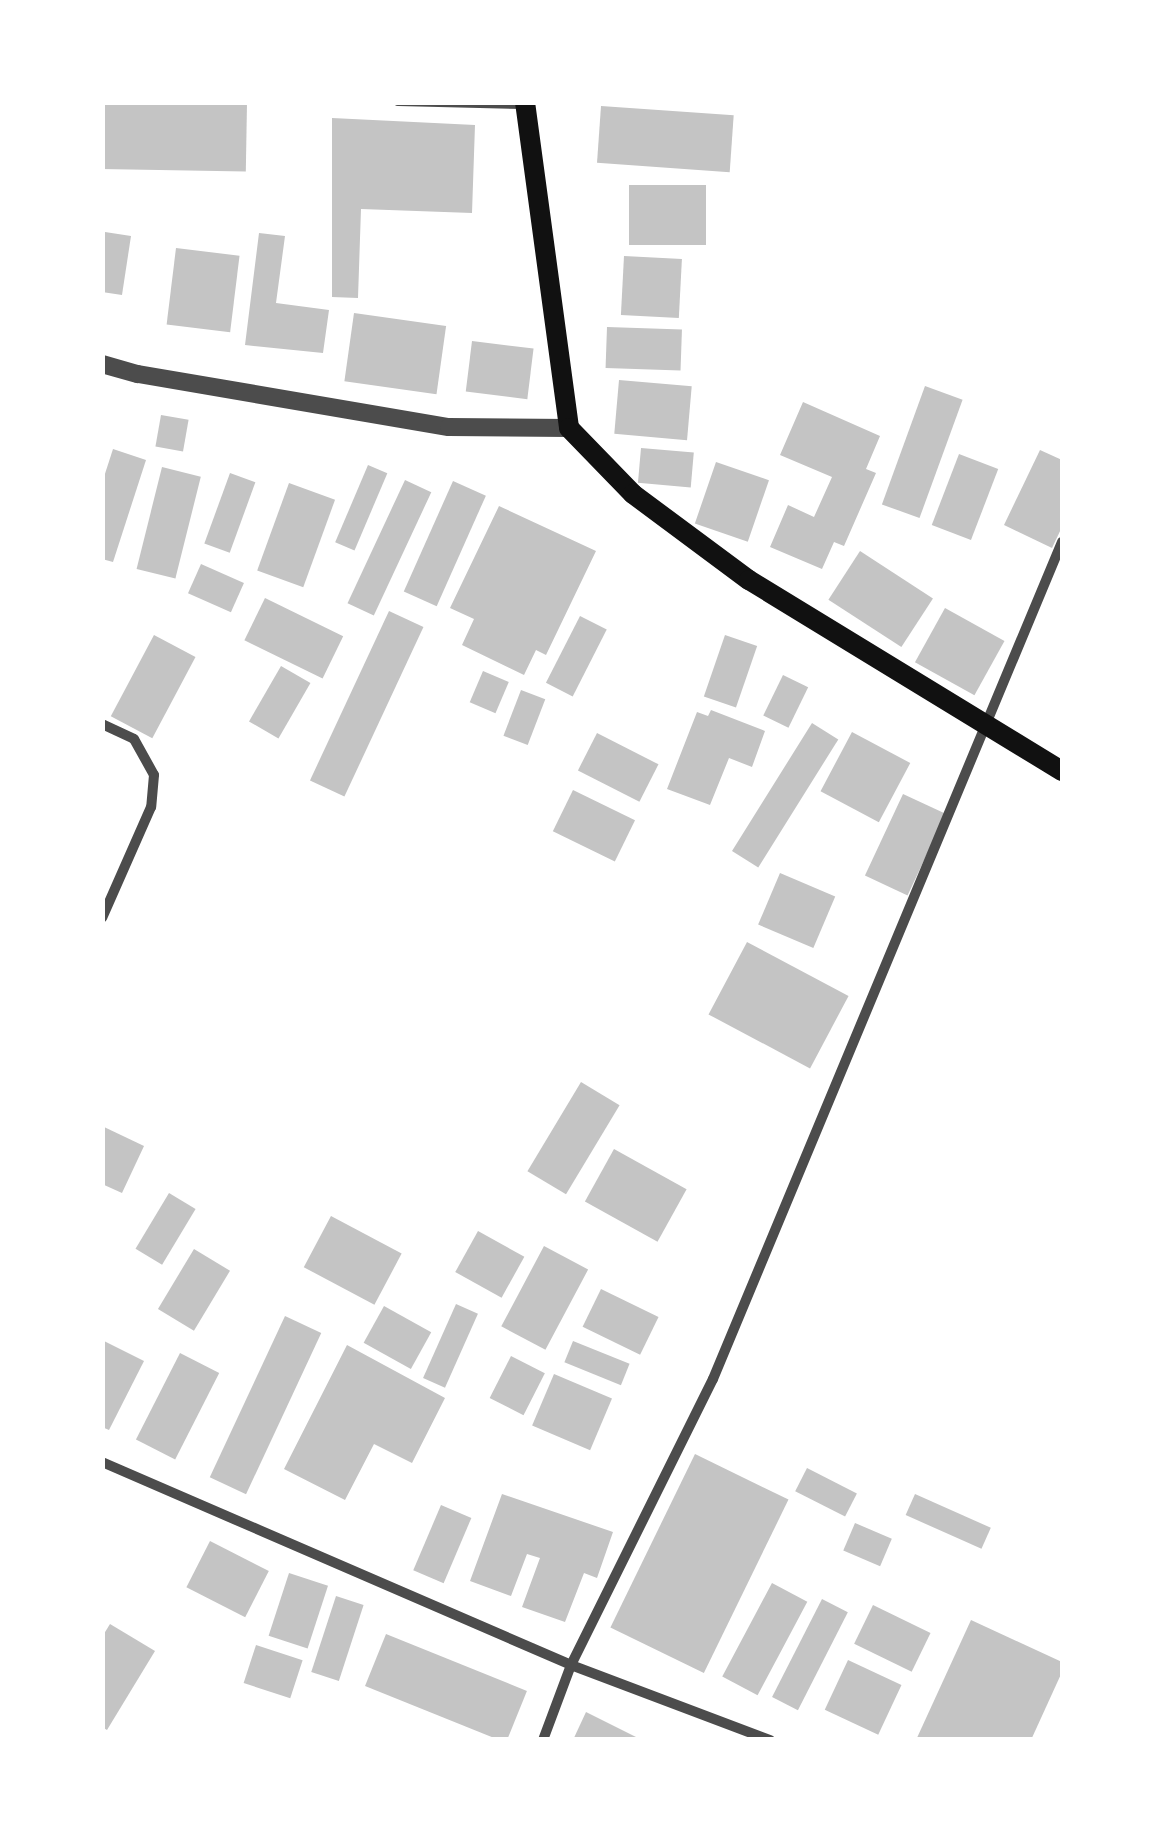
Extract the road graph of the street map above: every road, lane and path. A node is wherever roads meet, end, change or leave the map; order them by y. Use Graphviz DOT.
graph roads {
  1 [pos="398,102"];
  2 [pos="525,104"];
  3 [pos="102,364"];
  4 [pos="569,428"];
  5 [pos="1062,542"];
  6 [pos="102,724"];
  7 [pos="985,726"];
  8 [pos="1062,771"];
  9 [pos="102,918"];
  10 [pos="102,1462"];
  11 [pos="570,1665"];
  12 [pos="544,1740"];
  13 [pos="770,1740"];
  1 -- 2 [label="lane"];
  2 -- 4 [label="main road"];
  3 -- 4 [label="street"];
  4 -- 7 [label="main road"];
  5 -- 7 [label="street"];
  6 -- 9 [label="street"];
  7 -- 8 [label="main road"];
  7 -- 11 [label="street"];
  10 -- 11 [label="street"];
  11 -- 12 [label="street"];
  11 -- 13 [label="street"];
}
